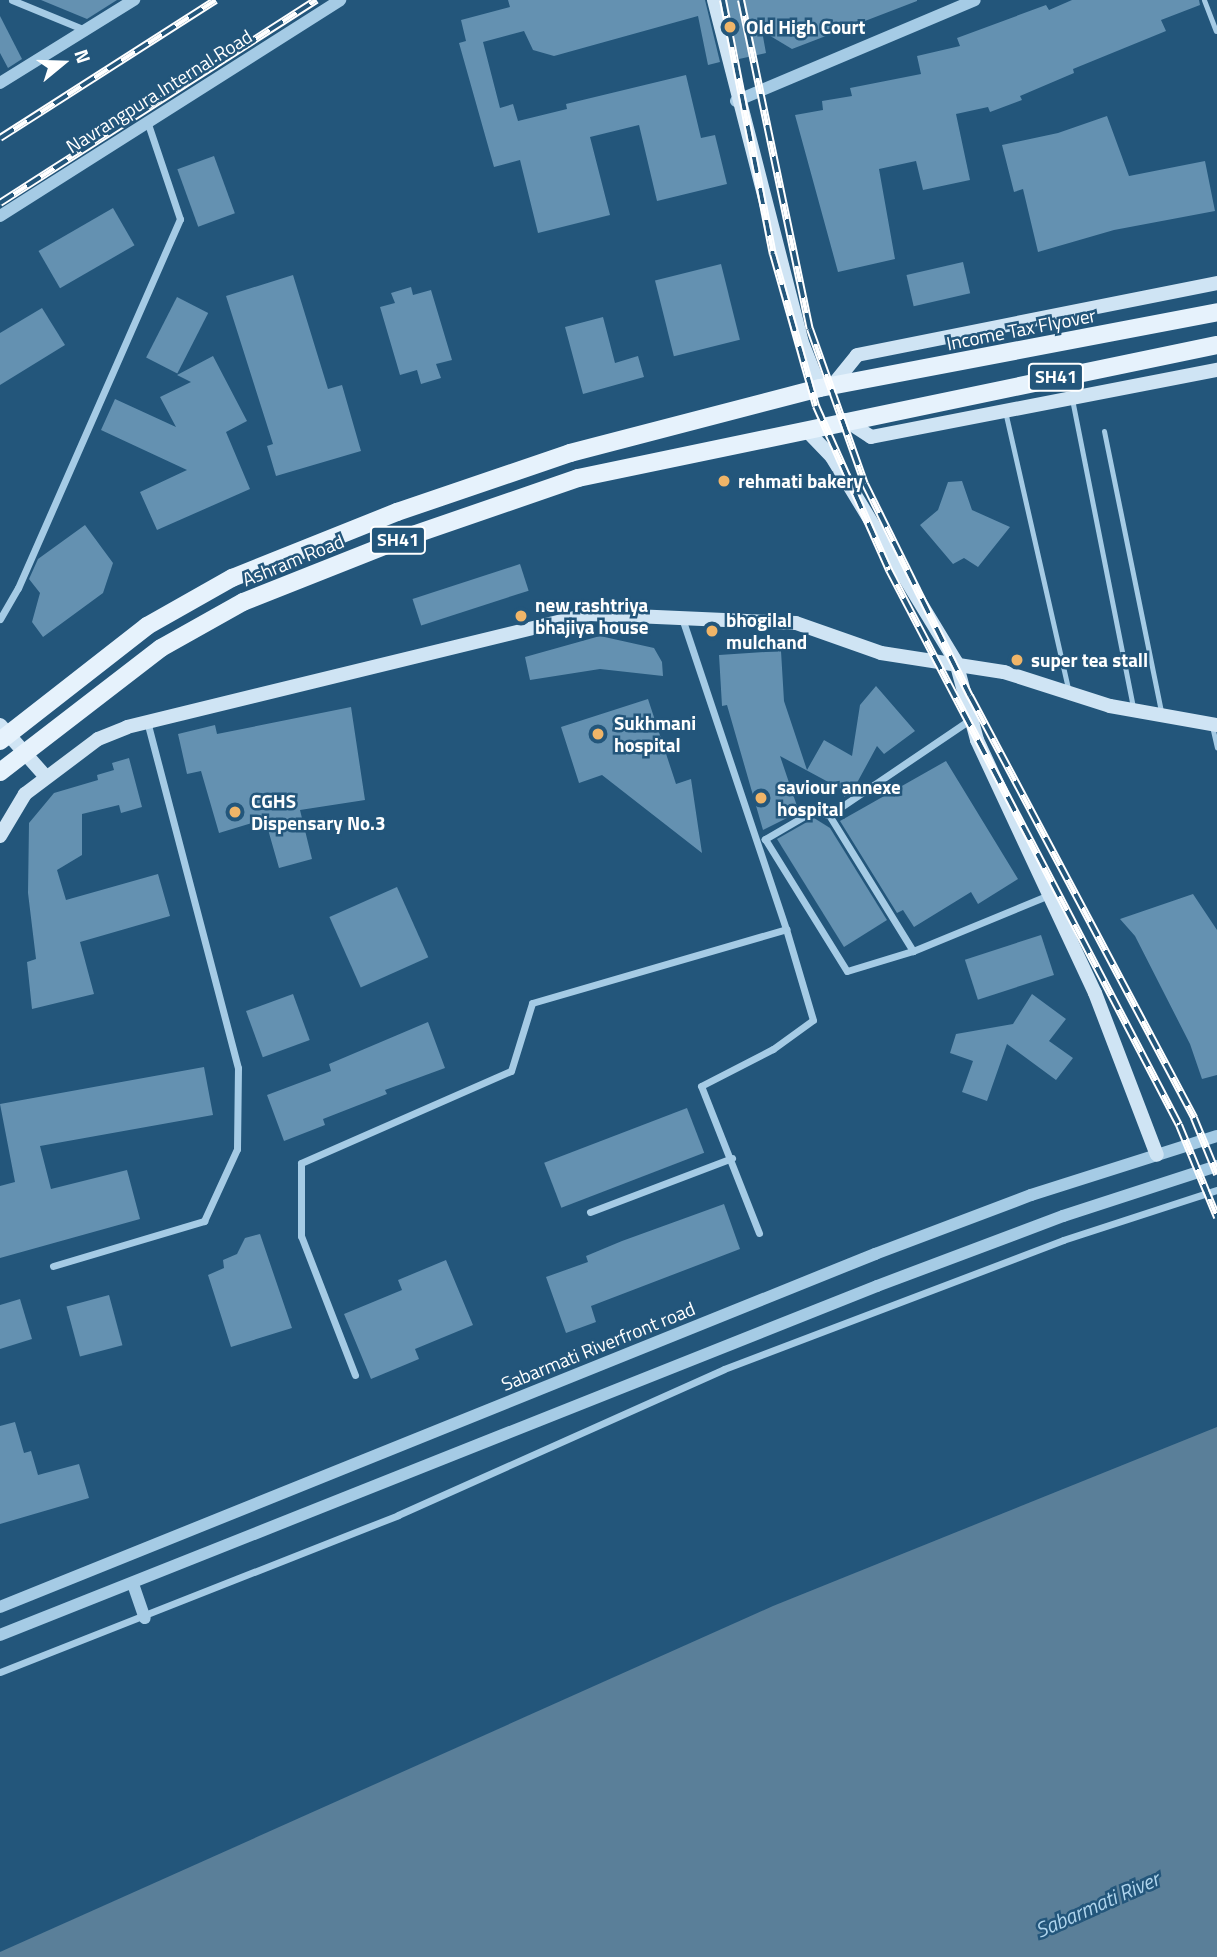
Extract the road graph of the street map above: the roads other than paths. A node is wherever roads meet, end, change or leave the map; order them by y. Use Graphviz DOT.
graph roads {
  1 [pos="12,0"];
  2 [pos="134,0"];
  3 [pos="340,0"];
  4 [pos="714,0"];
  5 [pos="975,0"];
  6 [pos="1204,0"];
  7 [pos="85,30"];
  8 [pos="1216,31"];
  9 [pos="0,83"];
  10 [pos="736,101"];
  11 [pos="147,120"];
  12 [pos="0,216"];
  13 [pos="1217,284"];
  14 [pos="1217,312"];
  15 [pos="1217,345"];
  16 [pos="1217,370"];
  17 [pos="826,387"];
  18 [pos="1072,398"];
  19 [pos="1005,411"];
  20 [pos="845,420"];
  21 [pos="807,431"];
  22 [pos="1104,432"];
  23 [pos="681,614"];
  24 [pos="0,619"];
  25 [pos="956,662"];
  26 [pos="1069,693"];
  27 [pos="1134,712"];
  28 [pos="1163,718"];
  29 [pos="971,719"];
  30 [pos="147,721"];
  31 [pos="1214,725"];
  32 [pos="3,733"];
  33 [pos="1217,747"];
  34 [pos="26,751"];
  35 [pos="0,772"];
  36 [pos="46,776"];
  37 [pos="829,815"];
  38 [pos="0,836"];
  39 [pos="1049,895"];
  40 [pos="786,929"];
  41 [pos="913,951"];
  42 [pos="1217,1136"];
  43 [pos="1157,1155"];
  44 [pos="732,1158"];
  45 [pos="1217,1166"];
  46 [pos="1217,1191"];
  47 [pos="590,1212"];
  48 [pos="759,1233"];
  49 [pos="53,1266"];
  50 [pos="355,1375"];
  51 [pos="133,1584"];
  52 [pos="0,1607"];
  53 [pos="145,1618"];
  54 [pos="0,1635"];
  55 [pos="0,1672"];
  1 -- 7 [label="street"];
  2 -- 7 [label="street"];
  3 -- 11 [label="street, Navrangpura Internal Road"];
  4 -- 10 [label="main road"];
  5 -- 10 [label="street"];
  6 -- 8 [label="lane"];
  7 -- 9 [label="street"];
  10 -- 17 [label="main road"];
  11 -- 12 [label="street, Navrangpura Internal Road"];
  11 -- 24 [label="street"];
  13 -- 17 [label="main road"];
  14 -- 17 [label="main road, Income Tax Flyover"];
  15 -- 20 [label="main road, SH41"];
  16 -- 18 [label="main road"];
  17 -- 32 [label="main road, Ashram Road"];
  18 -- 19 [label="main road"];
  18 -- 27 [label="lane"];
  19 -- 20 [label="main road"];
  19 -- 26 [label="lane"];
  20 -- 21 [label="main road, Ashram Road / SH41"];
  21 -- 25 [label="main road"];
  21 -- 34 [label="main road, Ashram Road / SH41"];
  22 -- 28 [label="lane"];
  23 -- 25 [label="main road"];
  23 -- 30 [label="main road"];
  23 -- 40 [label="street"];
  25 -- 26 [label="main road"];
  25 -- 29 [label="main road"];
  26 -- 27 [label="main road"];
  27 -- 28 [label="main road"];
  28 -- 31 [label="main road"];
  29 -- 37 [label="street"];
  29 -- 39 [label="main road"];
  30 -- 36 [label="main road"];
  30 -- 49 [label="street"];
  31 -- 33 [label="lane"];
  32 -- 34 [label="main road"];
  34 -- 35 [label="main road, Ashram Road / SH41"];
  34 -- 36 [label="main road"];
  36 -- 38 [label="main road"];
  37 -- 41 [label="street"];
  37 -- 41 [label="street"];
  39 -- 41 [label="street"];
  39 -- 43 [label="main road"];
  40 -- 44 [label="street"];
  40 -- 50 [label="street"];
  42 -- 43 [label="street, Sabarmati Riverfront road"];
  43 -- 52 [label="street, Sabarmati Riverfront road"];
  44 -- 47 [label="street"];
  44 -- 48 [label="street"];
  45 -- 51 [label="street"];
  46 -- 53 [label="street"];
  51 -- 53 [label="street"];
  51 -- 54 [label="street"];
  53 -- 55 [label="street"];
}
